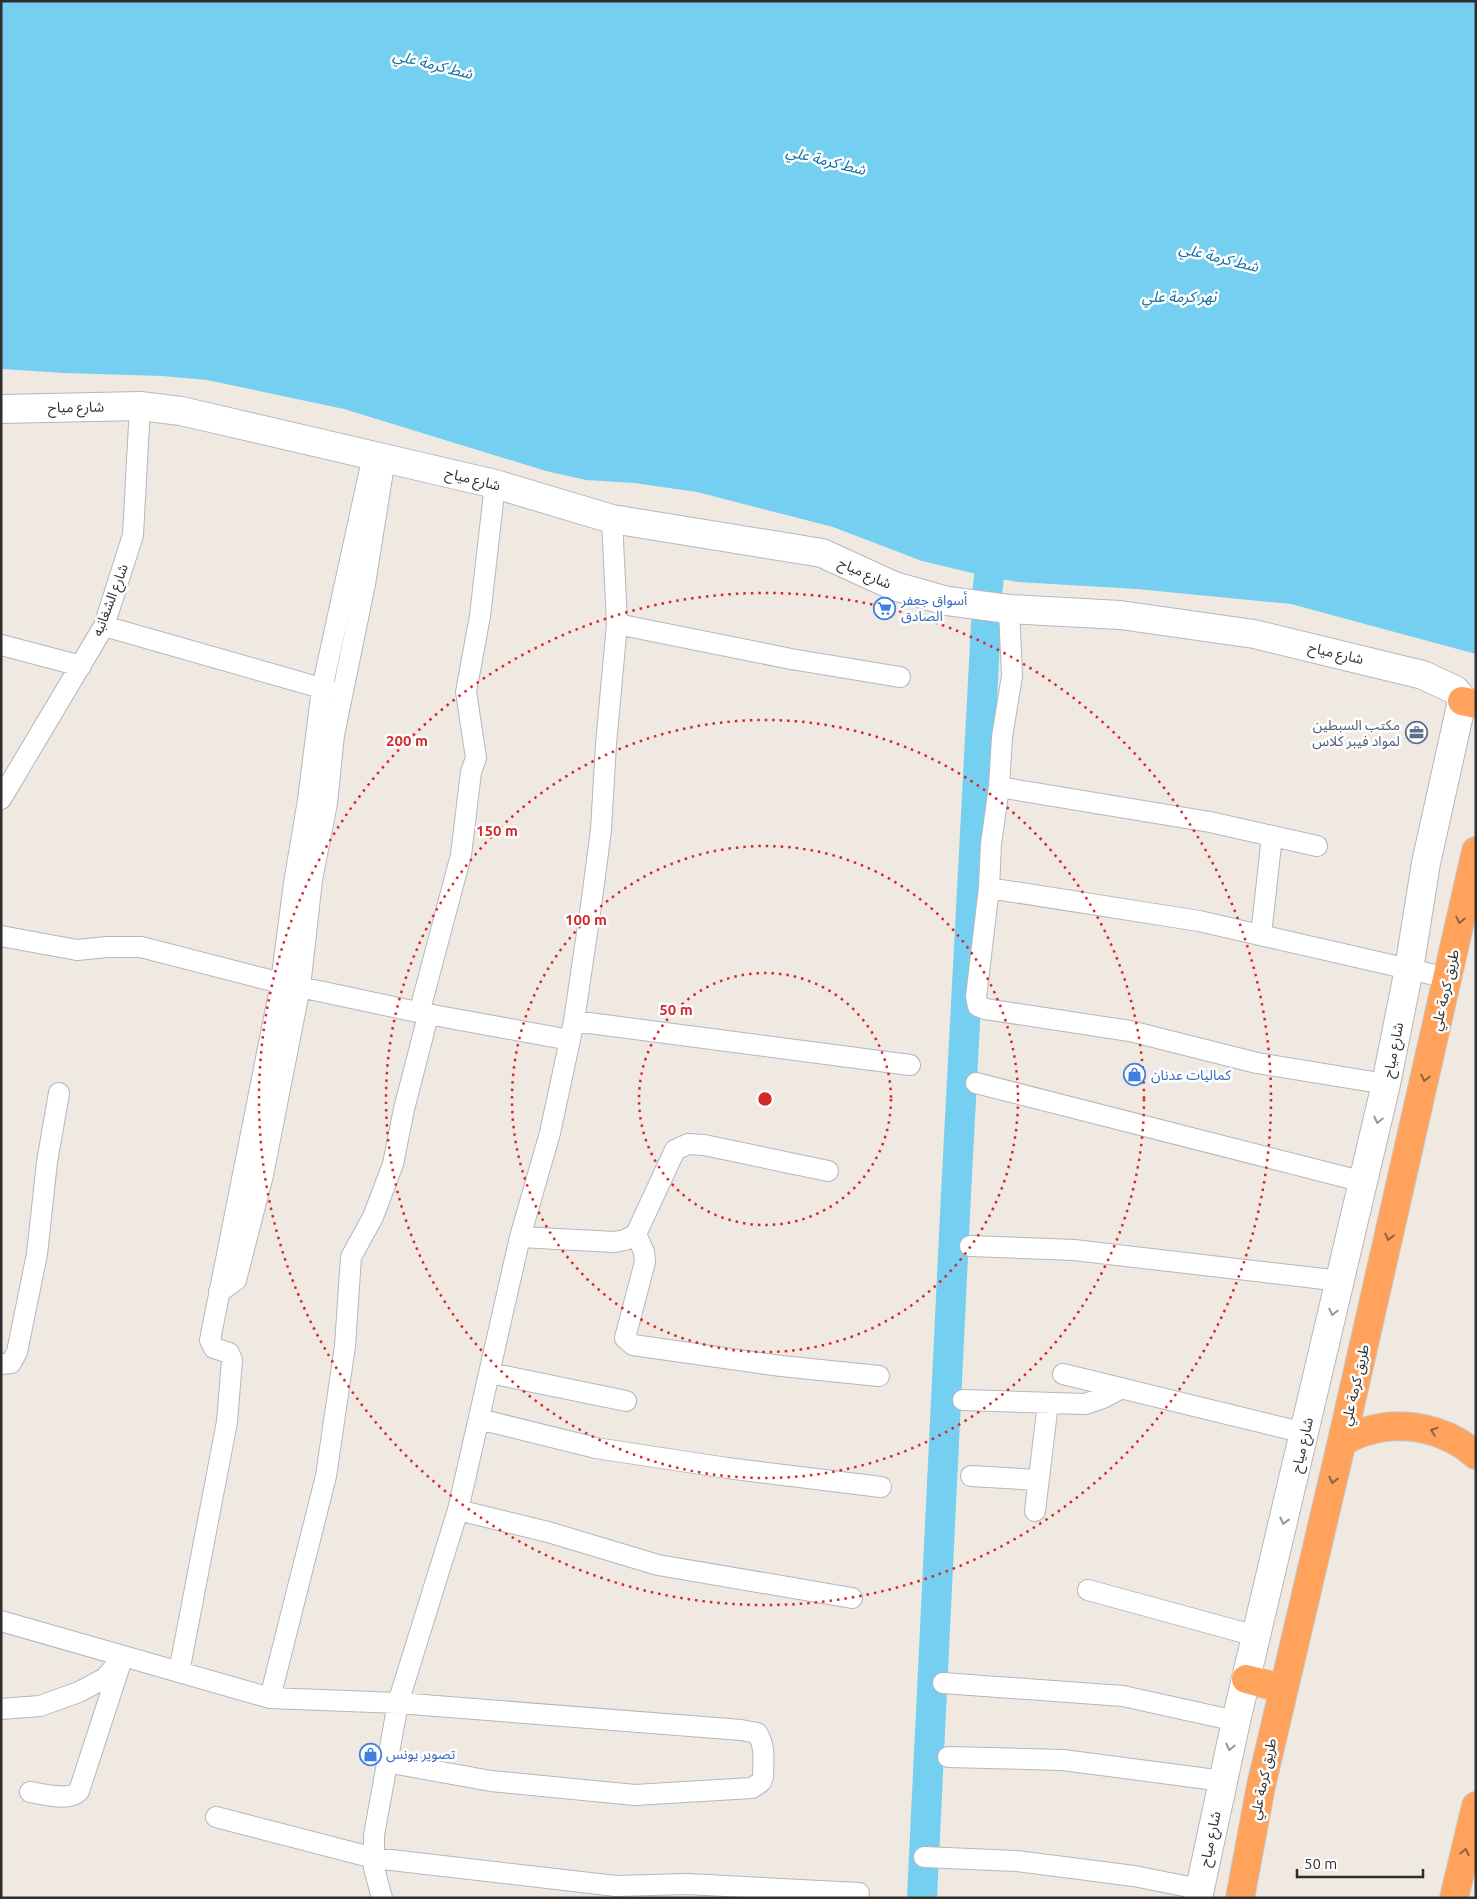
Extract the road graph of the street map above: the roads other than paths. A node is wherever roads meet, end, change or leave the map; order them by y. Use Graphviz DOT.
graph roads {
  1 [pos="140,406"];
  2 [pos="1,409"];
  3 [pos="379,457"];
  4 [pos="494,484"];
  5 [pos="612,519"];
  6 [pos="1009,609"];
  7 [pos="616,624"];
  8 [pos="104,626"];
  9 [pos="1,645"];
  10 [pos="81,666"];
  11 [pos="900,678"];
  12 [pos="322,689"];
  13 [pos="342,693"];
  14 [pos="1469,703"];
  15 [pos="999,787"];
  16 [pos="1,799"];
  17 [pos="1272,836"];
  18 [pos="1317,846"];
  19 [pos="1473,862"];
  20 [pos="989,888"];
  21 [pos="1260,935"];
  22 [pos="1,936"];
  23 [pos="1409,969"];
  24 [pos="1448,978"];
  25 [pos="291,985"];
  26 [pos="422,1012"];
  27 [pos="572,1030"];
  28 [pos="910,1065"];
  29 [pos="976,1083"];
  30 [pos="1386,1084"];
  31 [pos="59,1093"];
  32 [pos="828,1171"];
  33 [pos="1364,1182"];
  34 [pos="636,1234"];
  35 [pos="520,1236"];
  36 [pos="970,1246"];
  37 [pos="1341,1281"];
  38 [pos="1,1364"];
  39 [pos="490,1373"];
  40 [pos="1062,1374"];
  41 [pos="879,1376"];
  42 [pos="1122,1388"];
  43 [pos="963,1400"];
  44 [pos="626,1401"];
  45 [pos="1048,1403"];
  46 [pos="479,1419"];
  47 [pos="1305,1433"];
  48 [pos="1342,1441"];
  49 [pos="1476,1455"];
  50 [pos="971,1476"];
  51 [pos="1038,1480"];
  52 [pos="881,1487"];
  53 [pos="458,1510"];
  54 [pos="1035,1511"];
  55 [pos="1088,1590"];
  56 [pos="852,1598"];
  57 [pos="1,1621"];
  58 [pos="1256,1636"];
  59 [pos="123,1656"];
  60 [pos="179,1672"];
  61 [pos="1246,1679"];
  62 [pos="943,1683"];
  63 [pos="1284,1689"];
  64 [pos="270,1698"];
  65 [pos="398,1703"];
  66 [pos="1,1709"];
  67 [pos="1236,1721"];
  68 [pos="948,1757"];
  69 [pos="386,1762"];
  70 [pos="1223,1781"];
  71 [pos="30,1792"];
  72 [pos="1476,1806"];
  73 [pos="216,1817"];
  74 [pos="924,1857"];
  75 [pos="374,1858"];
  76 [pos="859,1893"];
  77 [pos="1198,1893"];
  78 [pos="382,1898"];
  79 [pos="1240,1898"];
  80 [pos="1454,1898"];
  1 -- 2 [label="street, شارع مياح"];
  1 -- 3 [label="street, شارع مياح"];
  1 -- 8 [label="street, شارع الشغانبه"];
  3 -- 4 [label="street, شارع مياح"];
  3 -- 12 [label="street"];
  3 -- 13 [label="street"];
  4 -- 5 [label="street, شارع مياح"];
  4 -- 26 [label="street"];
  5 -- 6 [label="street, شارع مياح"];
  5 -- 7 [label="street"];
  6 -- 14 [label="street, شارع مياح"];
  6 -- 15 [label="street"];
  7 -- 11 [label="street"];
  7 -- 27 [label="street"];
  8 -- 10 [label="street, شارع الشغانبه"];
  8 -- 12 [label="street"];
  9 -- 10 [label="street"];
  10 -- 16 [label="street, شارع الشغانبه"];
  12 -- 13 [label="street"];
  12 -- 25 [label="street"];
  13 -- 25 [label="street"];
  14 -- 23 [label="street, شارع مياح"];
  15 -- 17 [label="street"];
  15 -- 20 [label="street"];
  17 -- 18 [label="street"];
  17 -- 21 [label="street"];
  19 -- 24 [label="highway, طريق كرمة علي, one-way"];
  20 -- 21 [label="street"];
  20 -- 30 [label="street"];
  21 -- 23 [label="street"];
  22 -- 25 [label="street"];
  23 -- 24 [label="street"];
  23 -- 30 [label="street, شارع مياح"];
  24 -- 48 [label="highway, طريق كرمة علي, one-way"];
  25 -- 26 [label="street"];
  25 -- 60 [label="street"];
  26 -- 27 [label="street"];
  26 -- 64 [label="street"];
  27 -- 28 [label="street"];
  27 -- 35 [label="street"];
  29 -- 33 [label="street"];
  30 -- 33 [label="street, شارع مياح, one-way"];
  31 -- 38 [label="street"];
  32 -- 34 [label="street"];
  33 -- 37 [label="street, شارع مياح"];
  34 -- 35 [label="street"];
  34 -- 41 [label="street"];
  35 -- 39 [label="street"];
  36 -- 37 [label="street"];
  37 -- 47 [label="street, شارع مياح, one-way"];
  39 -- 44 [label="street"];
  39 -- 46 [label="street"];
  40 -- 42 [label="street"];
  42 -- 45 [label="street"];
  42 -- 47 [label="street"];
  43 -- 45 [label="street"];
  45 -- 51 [label="street"];
  46 -- 52 [label="street"];
  46 -- 53 [label="street"];
  47 -- 58 [label="street, شارع مياح, one-way"];
  49 -- 48 [label="highway, one-way"];
  48 -- 63 [label="highway, طريق كرمة علي, one-way"];
  50 -- 51 [label="street"];
  51 -- 54 [label="street"];
  53 -- 56 [label="street"];
  53 -- 65 [label="street"];
  55 -- 58 [label="street"];
  57 -- 59 [label="street"];
  58 -- 61 [label="street, شارع مياح"];
  59 -- 60 [label="street"];
  59 -- 66 [label="street"];
  59 -- 71 [label="street"];
  60 -- 64 [label="street"];
  61 -- 63 [label="highway"];
  61 -- 67 [label="street, شارع مياح"];
  62 -- 67 [label="street"];
  63 -- 79 [label="highway, طريق كرمة علي"];
  64 -- 65 [label="street"];
  65 -- 69 [label="street"];
  65 -- 69 [label="street"];
  67 -- 70 [label="street, شارع مياح, one-way"];
  68 -- 70 [label="street"];
  69 -- 75 [label="street"];
  70 -- 77 [label="street, شارع مياح"];
  80 -- 72 [label="highway, one-way"];
  73 -- 75 [label="street"];
  74 -- 77 [label="street"];
  75 -- 76 [label="street"];
  75 -- 78 [label="street"];
}
